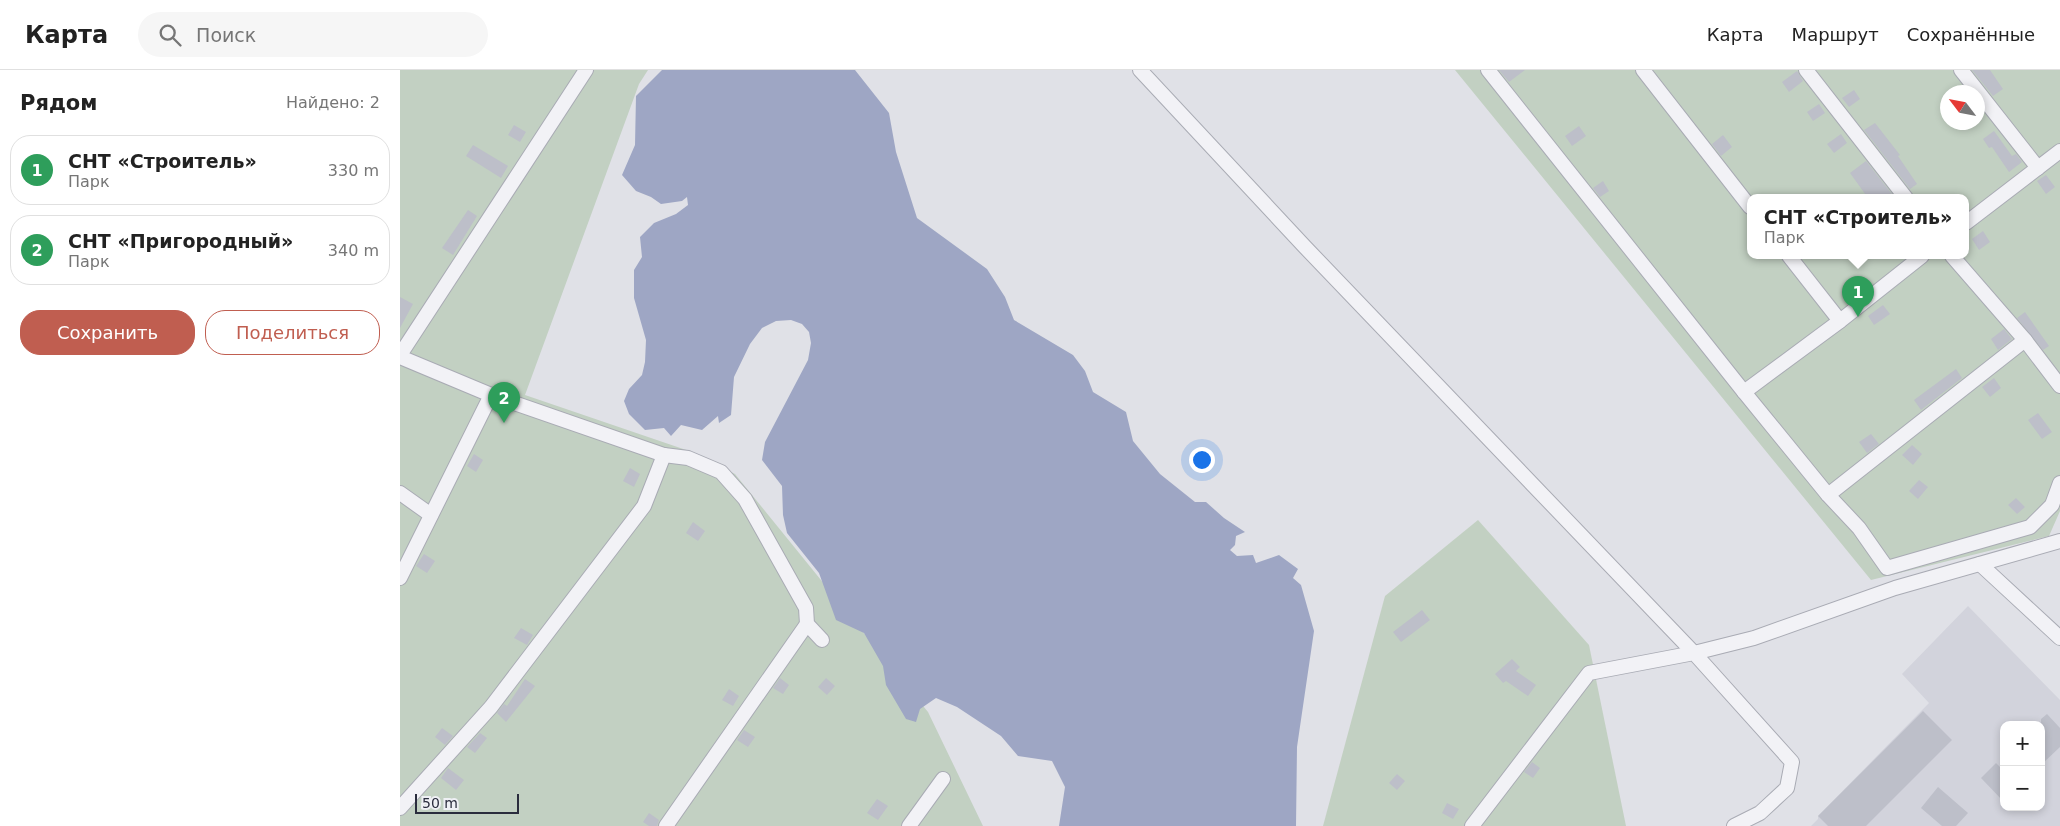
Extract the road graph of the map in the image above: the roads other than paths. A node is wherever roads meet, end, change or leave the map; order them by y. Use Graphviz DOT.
graph roads {
  1 [pos="586,70"];
  2 [pos="1140,70"];
  3 [pos="1488,70"];
  4 [pos="1643,70"];
  5 [pos="1806,70"];
  6 [pos="1961,70"];
  7 [pos="2060,151"];
  8 [pos="2038,168"];
  9 [pos="1903,194"];
  10 [pos="1747,203"];
  11 [pos="1969,221"];
  12 [pos="1791,259"];
  13 [pos="1918,259"];
  14 [pos="1955,259"];
  15 [pos="1840,321"];
  16 [pos="2025,340"];
  17 [pos="400,356"];
  18 [pos="2060,386"];
  19 [pos="1744,392"];
  20 [pos="491,394"];
  21 [pos="664,455"];
  22 [pos="2060,483"];
  23 [pos="400,493"];
  24 [pos="1828,495"];
  25 [pos="430,515"];
  26 [pos="2060,541"];
  27 [pos="1980,564"];
  28 [pos="400,578"];
  29 [pos="807,624"];
  30 [pos="2060,638"];
  31 [pos="822,640"];
  32 [pos="1694,653"];
  33 [pos="943,779"];
  34 [pos="400,808"];
  35 [pos="666,826"];
  36 [pos="909,826"];
  37 [pos="1472,826"];
  38 [pos="1734,826"];
  1 -- 17 [label="street"];
  2 -- 32 [label="street"];
  3 -- 19 [label="street"];
  4 -- 10 [label="street"];
  5 -- 9 [label="street"];
  6 -- 8 [label="street"];
  7 -- 8 [label="street"];
  8 -- 11 [label="street"];
  12 -- 15 [label="street"];
  13 -- 15 [label="street"];
  14 -- 16 [label="street"];
  15 -- 19 [label="street"];
  16 -- 18 [label="street"];
  16 -- 24 [label="street"];
  17 -- 20 [label="street"];
  19 -- 24 [label="street"];
  20 -- 21 [label="street"];
  20 -- 25 [label="street"];
  21 -- 29 [label="street"];
  21 -- 34 [label="street"];
  22 -- 24 [label="street"];
  23 -- 25 [label="street"];
  25 -- 28 [label="street"];
  26 -- 27 [label="street"];
  27 -- 30 [label="street"];
  27 -- 32 [label="street"];
  29 -- 31 [label="street"];
  29 -- 35 [label="street"];
  32 -- 37 [label="street"];
  32 -- 38 [label="street"];
  33 -- 36 [label="street"];
}
